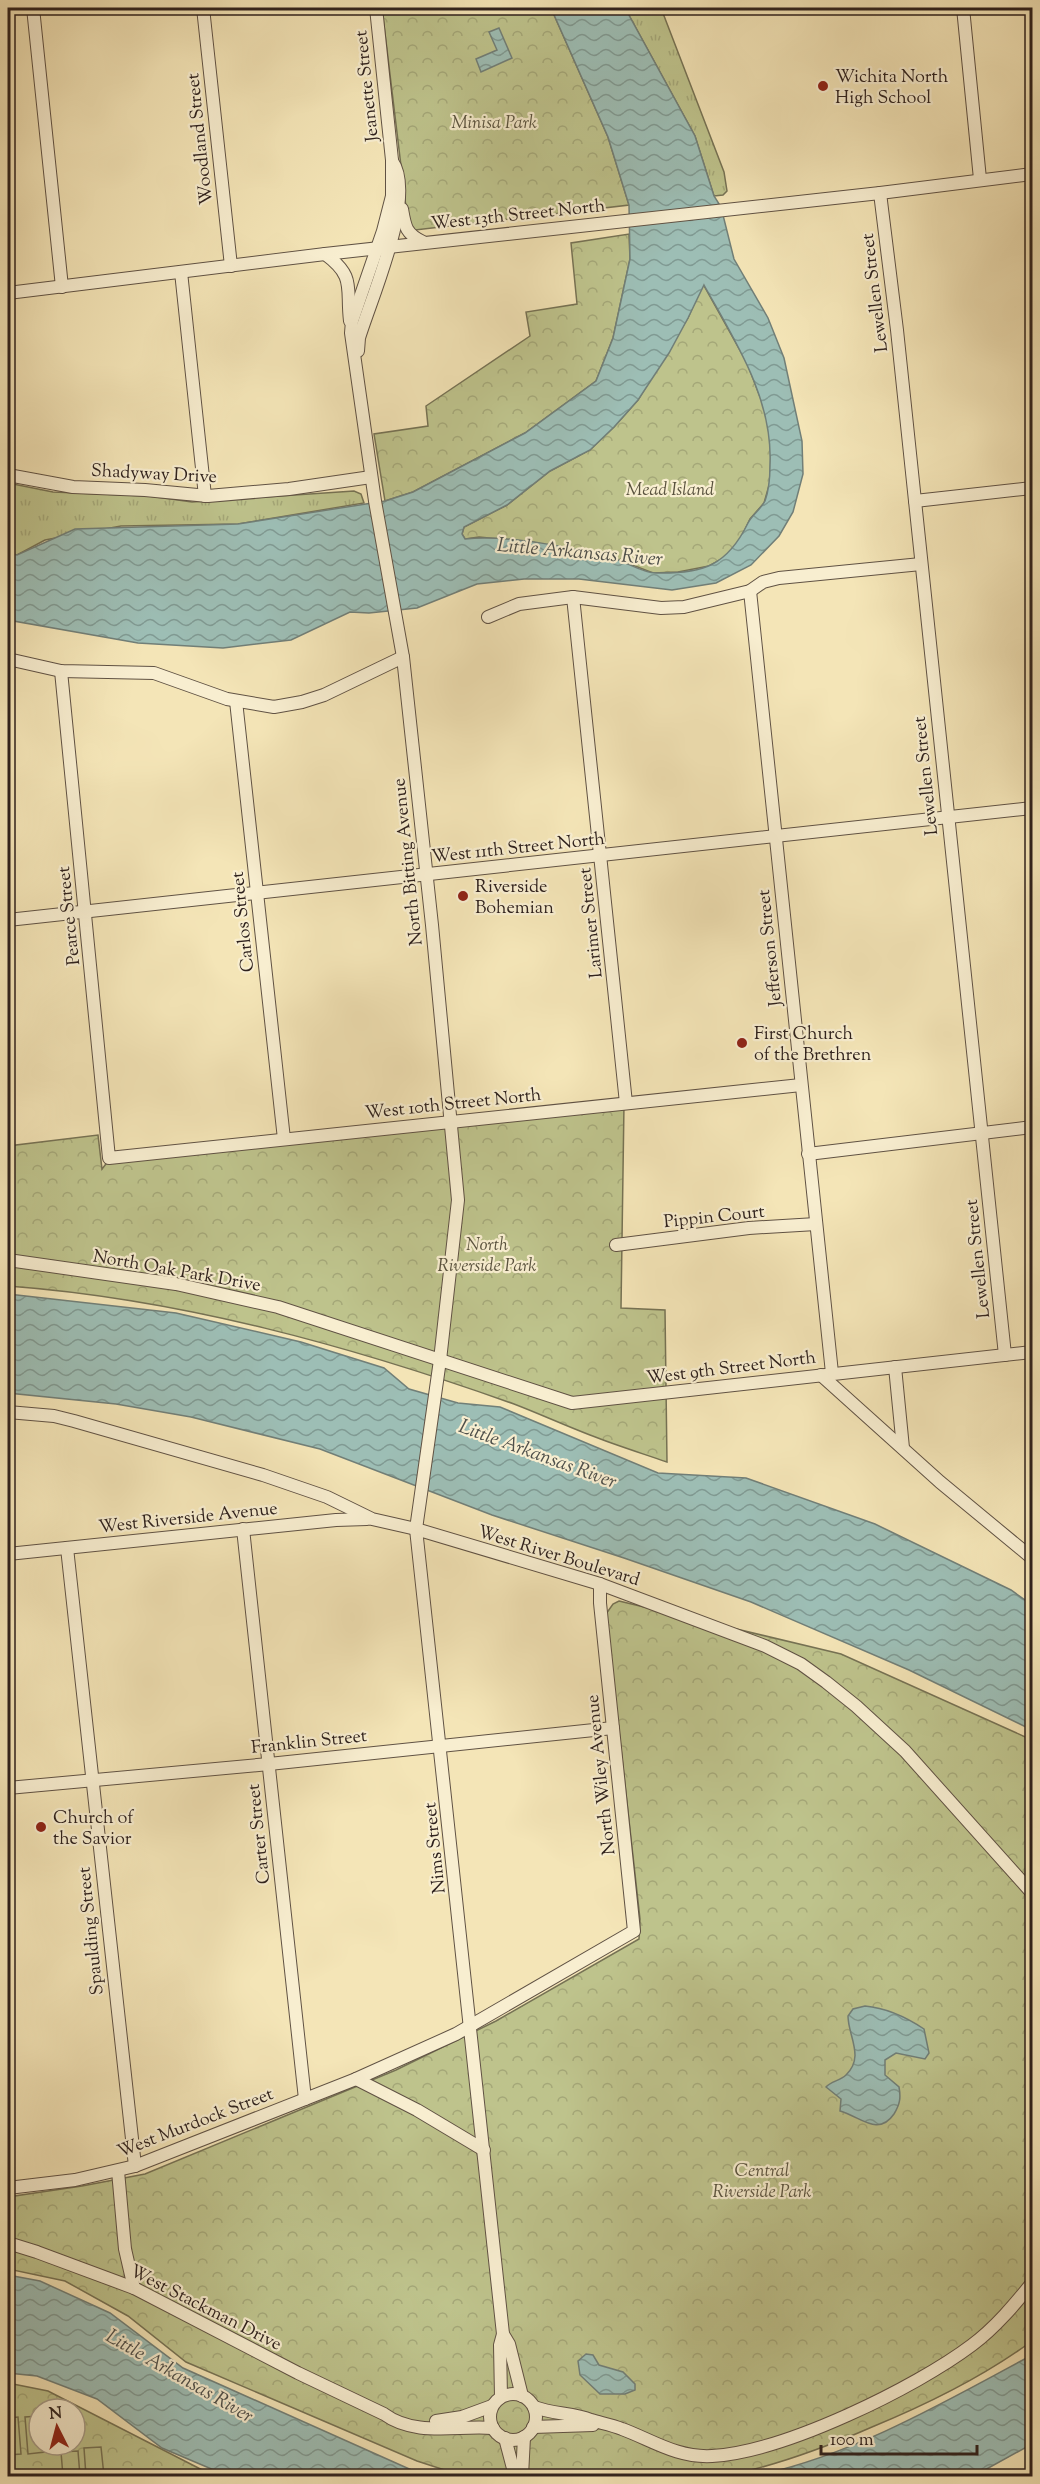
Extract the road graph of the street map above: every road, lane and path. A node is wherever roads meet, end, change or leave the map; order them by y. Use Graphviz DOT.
graph roads {
  1 [pos="33,8"];
  2 [pos="203,8"];
  3 [pos="376,8"];
  4 [pos="963,8"];
  5 [pos="392,160"];
  6 [pos="1032,174"];
  7 [pos="980,179"];
  8 [pos="880,193"];
  9 [pos="400,202"];
  10 [pos="424,243"];
  11 [pos="382,247"];
  12 [pos="325,254"];
  13 [pos="231,266"];
  14 [pos="181,272"];
  15 [pos="62,287"];
  16 [pos="8,293"];
  17 [pos="351,333"];
  18 [pos="357,362"];
  19 [pos="8,474"];
  20 [pos="371,477"];
  21 [pos="1032,488"];
  22 [pos="205,496"];
  23 [pos="915,501"];
  24 [pos="921,564"];
  25 [pos="750,591"];
  26 [pos="573,597"];
  27 [pos="488,617"];
  28 [pos="403,657"];
  29 [pos="8,660"];
  30 [pos="60,671"];
  31 [pos="236,701"];
  32 [pos="1032,808"];
  33 [pos="948,818"];
  34 [pos="775,837"];
  35 [pos="601,857"];
  36 [pos="426,875"];
  37 [pos="257,892"];
  38 [pos="86,911"];
  39 [pos="8,920"];
  40 [pos="801,1085"];
  41 [pos="626,1103"];
  42 [pos="450,1122"];
  43 [pos="1032,1127"];
  44 [pos="981,1133"];
  45 [pos="284,1139"];
  46 [pos="808,1154"];
  47 [pos="109,1158"];
  48 [pos="816,1224"];
  49 [pos="616,1245"];
  50 [pos="8,1260"];
  51 [pos="1032,1352"];
  52 [pos="1005,1355"];
  53 [pos="440,1360"];
  54 [pos="895,1367"];
  55 [pos="827,1374"];
  56 [pos="8,1412"];
  57 [pos="903,1448"];
  58 [pos="372,1519"];
  59 [pos="243,1529"];
  60 [pos="416,1529"];
  61 [pos="67,1548"];
  62 [pos="8,1554"];
  63 [pos="1031,1556"];
  64 [pos="600,1584"];
  65 [pos="614,1728"];
  66 [pos="441,1746"];
  67 [pos="269,1764"];
  68 [pos="91,1780"];
  69 [pos="8,1788"];
  70 [pos="1018,1878"];
  71 [pos="1032,1893"];
  72 [pos="1032,1900"];
  73 [pos="634,1931"];
  74 [pos="470,2027"];
  75 [pos="356,2079"];
  76 [pos="305,2099"];
  77 [pos="484,2150"];
  78 [pos="135,2166"];
  79 [pos="118,2171"];
  80 [pos="8,2188"];
  81 [pos="8,2243"];
  82 [pos="1032,2283"];
  83 [pos="134,2288"];
  84 [pos="503,2334"];
  85 [pos="522,2396"];
  86 [pos="496,2402"];
  87 [pos="534,2407"];
  88 [pos="384,2415"];
  89 [pos="603,2424"];
  90 [pos="533,2427"];
  91 [pos="493,2428"];
  92 [pos="524,2437"];
  93 [pos="505,2438"];
  94 [pos="515,2476"];
  95 [pos="522,2476"];
  1 -- 15 [label="street"];
  2 -- 13 [label="street, Woodland Street"];
  3 -- 5 [label="street, Jeanette Street"];
  4 -- 7 [label="street"];
  5 -- 9 [label="street, Jeanette Street"];
  5 -- 11 [label="street, Jeanette Street"];
  6 -- 7 [label="street, West 13th Street North"];
  7 -- 8 [label="street, West 13th Street North"];
  8 -- 10 [label="street, West 13th Street North"];
  8 -- 23 [label="street, Lewellen Street"];
  9 -- 10 [label="street"];
  9 -- 11 [label="street, Jeanette Street"];
  10 -- 11 [label="street, West 13th Street North"];
  11 -- 12 [label="street, West 13th Street North"];
  11 -- 17 [label="street, North Bitting Avenue"];
  11 -- 18 [label="street, North Bitting Avenue"];
  12 -- 13 [label="street, West 13th Street North"];
  12 -- 17 [label="street"];
  13 -- 14 [label="street, West 13th Street North"];
  14 -- 15 [label="street, West 13th Street North"];
  14 -- 22 [label="street"];
  15 -- 16 [label="street, West 13th Street North"];
  17 -- 18 [label="street, North Bitting Avenue"];
  18 -- 20 [label="street, North Bitting Avenue"];
  19 -- 22 [label="street, Shadyway Drive"];
  20 -- 22 [label="street, Shadyway Drive"];
  20 -- 28 [label="street, North Bitting Avenue"];
  21 -- 23 [label="street"];
  23 -- 24 [label="street, Lewellen Street"];
  24 -- 25 [label="street"];
  24 -- 33 [label="street, Lewellen Street"];
  25 -- 26 [label="street"];
  25 -- 34 [label="street, Jefferson Street"];
  26 -- 27 [label="street"];
  26 -- 35 [label="street, Larimer Street"];
  28 -- 31 [label="street"];
  28 -- 36 [label="street, North Bitting Avenue"];
  29 -- 30 [label="street"];
  30 -- 31 [label="street"];
  30 -- 38 [label="street, Pearce Street"];
  31 -- 37 [label="street, Carlos Street"];
  32 -- 33 [label="street, West 11th Street North"];
  33 -- 34 [label="street, West 11th Street North"];
  33 -- 44 [label="street, Lewellen Street"];
  34 -- 35 [label="street, West 11th Street North"];
  34 -- 40 [label="street, Jefferson Street"];
  35 -- 36 [label="street, West 11th Street North"];
  35 -- 41 [label="street, Larimer Street"];
  36 -- 37 [label="street, West 11th Street North"];
  36 -- 42 [label="street, North Bitting Avenue"];
  37 -- 38 [label="street, West 11th Street North"];
  37 -- 45 [label="street, Carlos Street"];
  38 -- 39 [label="street, West 11th Street North"];
  38 -- 47 [label="street, Pearce Street"];
  40 -- 41 [label="street, West 10th Street North"];
  40 -- 46 [label="street, Jefferson Street"];
  41 -- 42 [label="street, West 10th Street North"];
  42 -- 45 [label="street, West 10th Street North"];
  42 -- 53 [label="street, North Bitting Avenue"];
  43 -- 44 [label="street"];
  44 -- 46 [label="street"];
  44 -- 52 [label="street, Lewellen Street"];
  45 -- 47 [label="street, West 10th Street North"];
  46 -- 48 [label="street, Jefferson Street"];
  48 -- 49 [label="street, Pippin Court"];
  48 -- 55 [label="street, Jefferson Street"];
  50 -- 53 [label="street, North Oak Park Drive"];
  51 -- 52 [label="street, West 9th Street North"];
  52 -- 54 [label="street, West 9th Street North"];
  53 -- 55 [label="street, West 9th Street North"];
  53 -- 60 [label="street, Nims Street"];
  54 -- 55 [label="street, West 9th Street North"];
  54 -- 57 [label="street"];
  55 -- 57 [label="street"];
  56 -- 58 [label="street, West River Boulevard"];
  57 -- 63 [label="street"];
  58 -- 59 [label="street, West Riverside Avenue"];
  58 -- 60 [label="street, West River Boulevard"];
  59 -- 61 [label="street, West Riverside Avenue"];
  59 -- 67 [label="street, Carter Street"];
  60 -- 64 [label="street, West River Boulevard"];
  60 -- 66 [label="street, Nims Street"];
  61 -- 62 [label="street, West Riverside Avenue"];
  61 -- 68 [label="street, Spaulding Street"];
  64 -- 65 [label="street, North Wiley Avenue"];
  64 -- 70 [label="street, West River Boulevard"];
  65 -- 66 [label="street, Franklin Street"];
  65 -- 73 [label="street, North Wiley Avenue"];
  66 -- 67 [label="street, Franklin Street"];
  66 -- 74 [label="street, Nims Street"];
  67 -- 68 [label="street, Franklin Street"];
  67 -- 76 [label="street, Carter Street"];
  68 -- 69 [label="street, Franklin Street"];
  68 -- 78 [label="street, Spaulding Street"];
  70 -- 71 [label="street, West River Boulevard"];
  70 -- 72 [label="street, West River Boulevard"];
  73 -- 74 [label="street, West Murdock Street"];
  74 -- 75 [label="street, West Murdock Street"];
  74 -- 77 [label="street, Nims Street"];
  75 -- 76 [label="street, West Murdock Street"];
  75 -- 77 [label="street"];
  76 -- 78 [label="street, West Murdock Street"];
  77 -- 84 [label="street, Nims Street"];
  78 -- 79 [label="street, West Murdock Street"];
  79 -- 80 [label="street, West Murdock Street"];
  79 -- 83 [label="street"];
  81 -- 83 [label="street, West Stackman Drive"];
  82 -- 89 [label="street"];
  83 -- 88 [label="street, West Stackman Drive"];
  84 -- 85 [label="street, Nims Street"];
  84 -- 86 [label="street, Nims Street"];
  85 -- 86 [label="street"];
  85 -- 87 [label="street"];
  86 -- 88 [label="street, West Stackman Drive"];
  86 -- 91 [label="street"];
  87 -- 89 [label="street"];
  87 -- 90 [label="street"];
  88 -- 91 [label="street, West Stackman Drive"];
  89 -- 90 [label="street"];
  90 -- 92 [label="street"];
  91 -- 93 [label="street"];
  92 -- 93 [label="street"];
  92 -- 95 [label="street"];
  93 -- 94 [label="street"];
}
